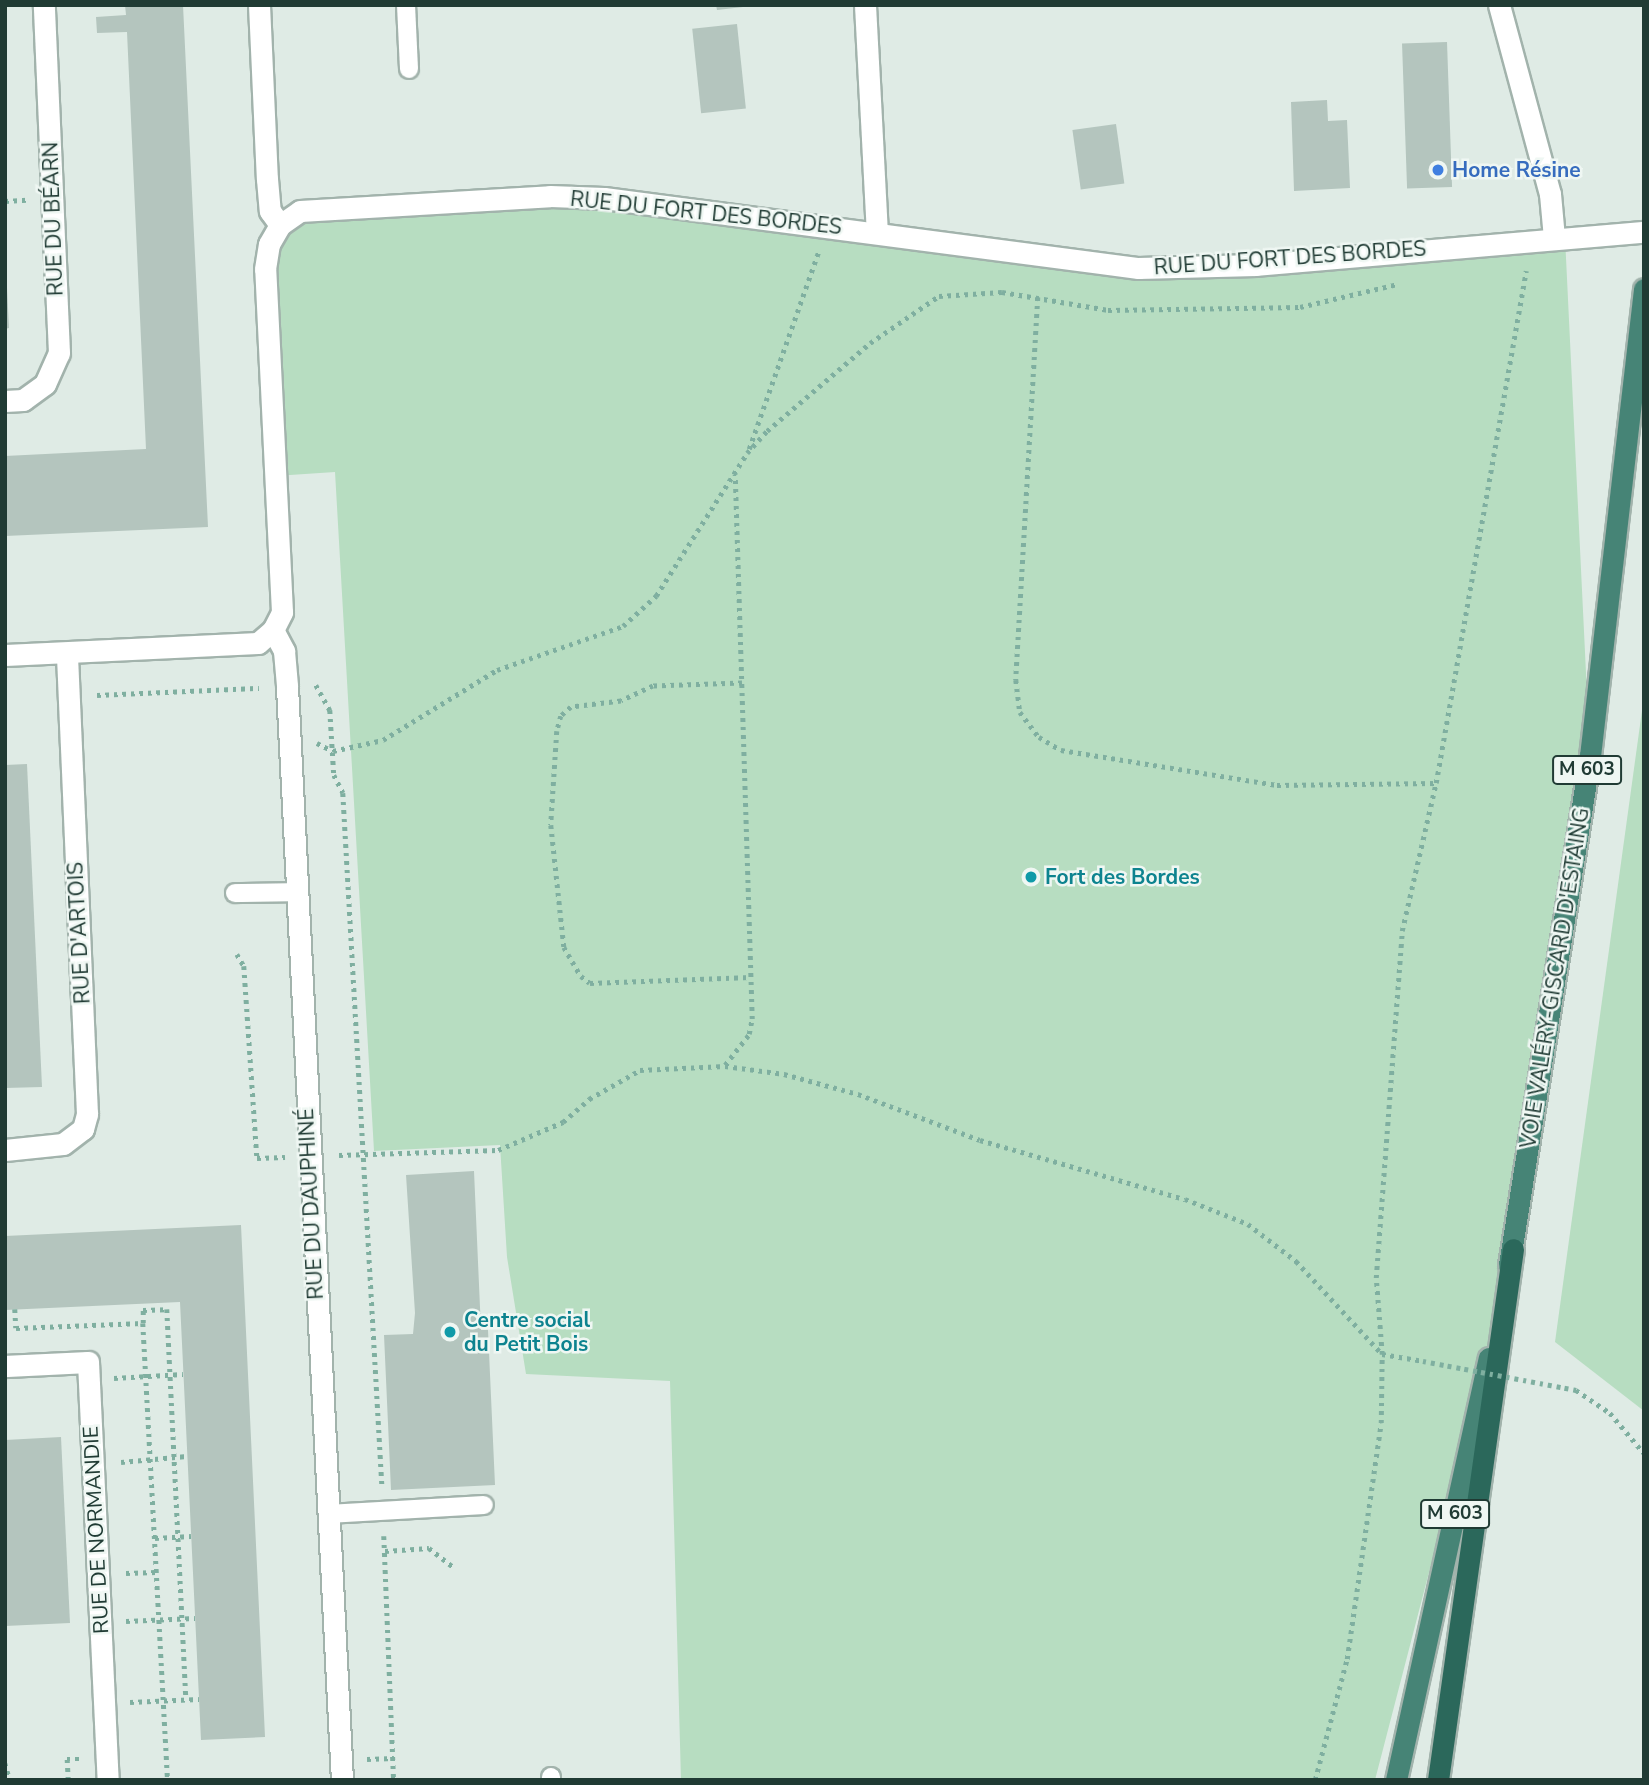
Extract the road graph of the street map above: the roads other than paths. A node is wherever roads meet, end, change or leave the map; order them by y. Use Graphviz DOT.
graph roads {
  1 [pos="44,5"];
  2 [pos="258,5"];
  3 [pos="406,5"];
  4 [pos="865,5"];
  5 [pos="1499,5"];
  6 [pos="409,69"];
  7 [pos="280,225"];
  8 [pos="877,232"];
  9 [pos="1644,232"];
  10 [pos="1560,238"];
  11 [pos="1644,289"];
  12 [pos="5,401"];
  13 [pos="272,630"];
  14 [pos="67,653"];
  15 [pos="5,655"];
  16 [pos="296,892"];
  17 [pos="235,893"];
  18 [pos="5,1150"];
  19 [pos="1513,1249"];
  20 [pos="5,1366"];
  21 [pos="484,1506"];
  22 [pos="328,1514"];
  23 [pos="108,1780"];
  24 [pos="342,1780"];
  25 [pos="1396,1780"];
  26 [pos="1438,1780"];
  1 -- 12 [label="street, RUE DU BÉARN"];
  2 -- 7 [label="street"];
  3 -- 6 [label="lane"];
  4 -- 8 [label="street"];
  5 -- 10 [label="street"];
  7 -- 8 [label="street, RUE DU FORT DES BORDES"];
  7 -- 13 [label="street"];
  8 -- 10 [label="street, RUE DU FORT DES BORDES"];
  9 -- 10 [label="street, RUE DU FORT DES BORDES"];
  11 -- 19 [label="highway, VOIE VALÉRY-GISCARD D'ESTAING / M 603"];
  13 -- 14 [label="street"];
  13 -- 16 [label="street, RUE DU DAUPHINÉ"];
  14 -- 15 [label="street"];
  14 -- 18 [label="street, RUE D'ARTOIS"];
  16 -- 17 [label="lane"];
  16 -- 22 [label="street, RUE DU DAUPHINÉ"];
  19 -- 25 [label="highway, M 603"];
  19 -- 26 [label="highway"];
  20 -- 23 [label="street, RUE DE NORMANDIE"];
  21 -- 22 [label="lane"];
  22 -- 24 [label="street, RUE DU DAUPHINÉ"];
}
